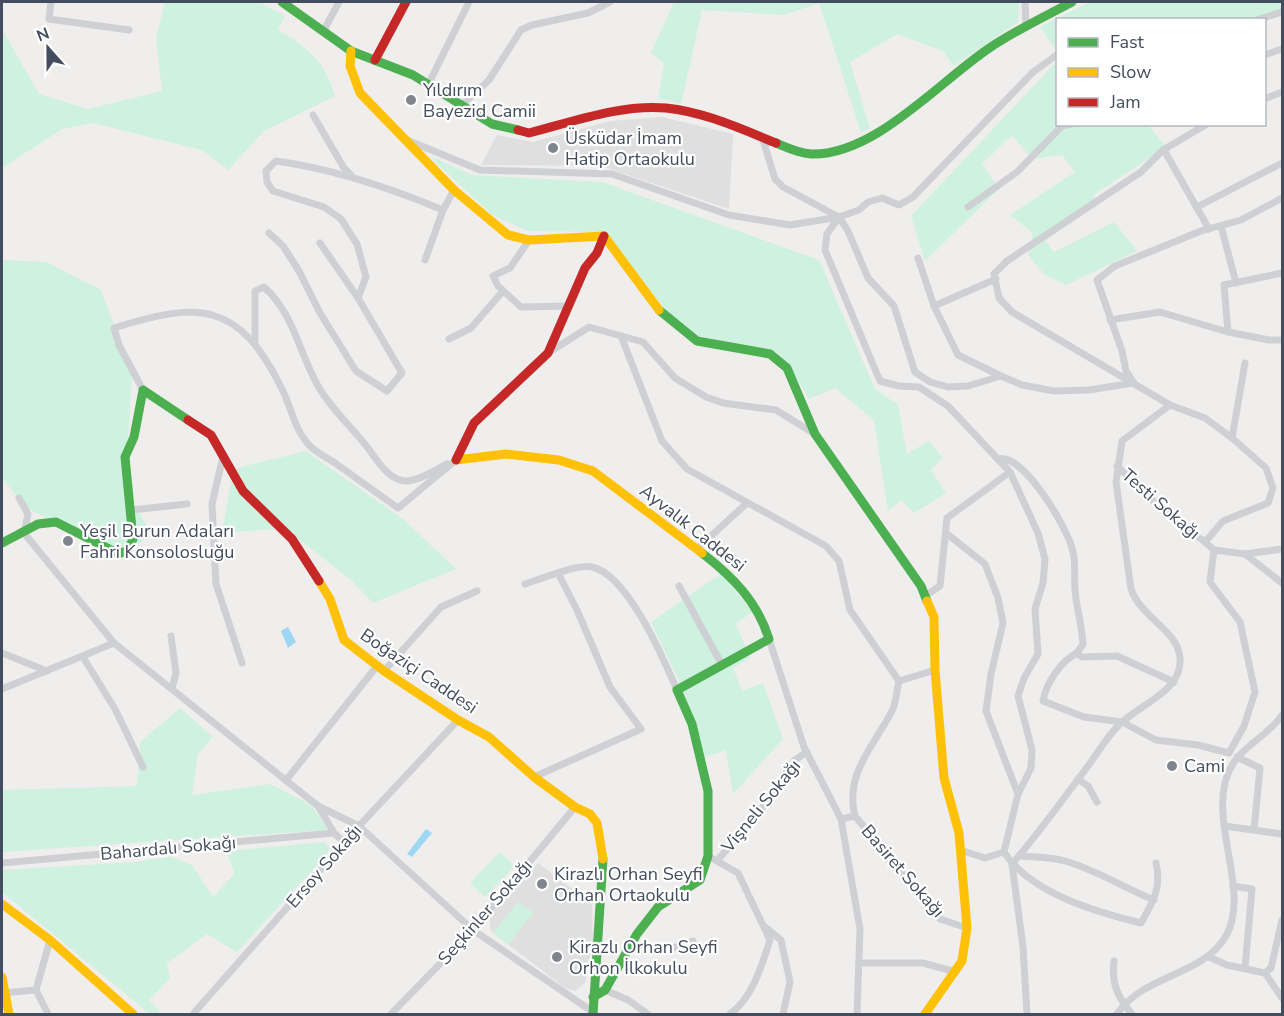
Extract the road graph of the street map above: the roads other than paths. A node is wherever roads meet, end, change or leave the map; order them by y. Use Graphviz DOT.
graph roads {
  1 [pos="51,2"];
  2 [pos="282,2"];
  3 [pos="339,2"];
  4 [pos="406,2"];
  5 [pos="469,2"];
  6 [pos="610,2"];
  7 [pos="1025,2"];
  8 [pos="1072,2"];
  9 [pos="1282,12"];
  10 [pos="1263,18"];
  11 [pos="1026,26"];
  12 [pos="129,30"];
  13 [pos="323,32"];
  14 [pos="1282,49"];
  15 [pos="351,51"];
  16 [pos="1266,54"];
  17 [pos="1056,55"];
  18 [pos="375,60"];
  19 [pos="428,85"];
  20 [pos="1282,92"];
  21 [pos="1266,98"];
  22 [pos="461,106"];
  23 [pos="313,115"];
  24 [pos="1062,126"];
  25 [pos="1204,126"];
  26 [pos="762,137"];
  27 [pos="403,138"];
  28 [pos="1164,150"];
  29 [pos="1282,163"];
  30 [pos="353,177"];
  31 [pos="454,190"];
  32 [pos="1282,198"];
  33 [pos="968,207"];
  34 [pos="1197,207"];
  35 [pos="443,210"];
  36 [pos="839,217"];
  37 [pos="1221,226"];
  38 [pos="1209,229"];
  39 [pos="269,233"];
  40 [pos="604,236"];
  41 [pos="530,240"];
  42 [pos="320,243"];
  43 [pos="918,258"];
  44 [pos="426,260"];
  45 [pos="1282,273"];
  46 [pos="996,279"];
  47 [pos="1236,283"];
  48 [pos="503,291"];
  49 [pos="358,298"];
  50 [pos="568,306"];
  51 [pos="934,306"];
  52 [pos="1110,320"];
  53 [pos="1228,332"];
  54 [pos="621,336"];
  55 [pos="449,339"];
  56 [pos="1282,340"];
  57 [pos="255,342"];
  58 [pos="548,353"];
  59 [pos="1245,363"];
  60 [pos="1001,376"];
  61 [pos="930,382"];
  62 [pos="1134,383"];
  63 [pos="143,390"];
  64 [pos="925,391"];
  65 [pos="1170,405"];
  66 [pos="815,434"];
  67 [pos="1232,438"];
  68 [pos="223,456"];
  69 [pos="998,459"];
  70 [pos="456,460"];
  71 [pos="1117,466"];
  72 [pos="1010,472"];
  73 [pos="19,498"];
  74 [pos="747,503"];
  75 [pos="187,504"];
  76 [pos="131,510"];
  77 [pos="24,533"];
  78 [pos="946,533"];
  79 [pos="1205,542"];
  80 [pos="2,543"];
  81 [pos="697,549"];
  82 [pos="1282,549"];
  83 [pos="1214,550"];
  84 [pos="1245,554"];
  85 [pos="558,573"];
  86 [pos="1282,583"];
  87 [pos="525,584"];
  88 [pos="679,586"];
  89 [pos="477,591"];
  90 [pos="925,596"];
  91 [pos="171,636"];
  92 [pos="769,639"];
  93 [pos="114,643"];
  94 [pos="2,653"];
  95 [pos="1077,653"];
  96 [pos="83,657"];
  97 [pos="242,663"];
  98 [pos="722,665"];
  99 [pos="381,669"];
  100 [pos="935,670"];
  101 [pos="47,671"];
  102 [pos="899,681"];
  103 [pos="1174,682"];
  104 [pos="172,688"];
  105 [pos="2,689"];
  106 [pos="677,690"];
  107 [pos="1282,715"];
  108 [pos="458,720"];
  109 [pos="1122,722"];
  110 [pos="807,752"];
  111 [pos="1229,753"];
  112 [pos="1239,758"];
  113 [pos="143,767"];
  114 [pos="534,777"];
  115 [pos="287,779"];
  116 [pos="1078,779"];
  117 [pos="1018,794"];
  118 [pos="1097,802"];
  119 [pos="318,806"];
  120 [pos="575,807"];
  121 [pos="855,816"];
  122 [pos="841,819"];
  123 [pos="359,826"];
  124 [pos="1224,826"];
  125 [pos="1254,829"];
  126 [pos="333,834"];
  127 [pos="1282,834"];
  128 [pos="345,843"];
  129 [pos="960,850"];
  130 [pos="1004,852"];
  131 [pos="708,856"];
  132 [pos="1019,856"];
  133 [pos="717,861"];
  134 [pos="2,863"];
  135 [pos="1156,863"];
  136 [pos="1012,864"];
  137 [pos="1233,886"];
  138 [pos="1154,900"];
  139 [pos="2,904"];
  140 [pos="1282,920"];
  141 [pos="763,926"];
  142 [pos="967,928"];
  143 [pos="473,930"];
  144 [pos="50,940"];
  145 [pos="693,941"];
  146 [pos="630,947"];
  147 [pos="1209,957"];
  148 [pos="1114,961"];
  149 [pos="859,963"];
  150 [pos="1245,968"];
  151 [pos="956,972"];
  152 [pos="1265,973"];
  153 [pos="2,977"];
  154 [pos="36,990"];
  155 [pos="605,990"];
  156 [pos="3,993"];
  157 [pos="593,997"];
  158 [pos="1282,998"];
  159 [pos="1124,1005"];
  160 [pos="593,1013"];
  161 [pos="9,1014"];
  162 [pos="48,1014"];
  163 [pos="133,1014"];
  164 [pos="193,1014"];
  165 [pos="392,1014"];
  166 [pos="648,1014"];
  167 [pos="730,1014"];
  168 [pos="783,1014"];
  169 [pos="857,1014"];
  170 [pos="925,1014"];
  171 [pos="1027,1014"];
  172 [pos="1117,1014"];
  173 [pos="1132,1014"];
  1 -- 12 [label="street"];
  2 -- 13 [label="street"];
  3 -- 13 [label="street"];
  4 -- 18 [label="street"];
  5 -- 19 [label="street"];
  6 -- 22 [label="street"];
  7 -- 11 [label="street"];
  8 -- 11 [label="street"];
  9 -- 10 [label="street"];
  11 -- 26 [label="street"];
  13 -- 15 [label="street"];
  14 -- 16 [label="street"];
  15 -- 18 [label="street"];
  15 -- 27 [label="street"];
  17 -- 36 [label="street"];
  18 -- 19 [label="street"];
  19 -- 22 [label="street"];
  20 -- 21 [label="street"];
  22 -- 26 [label="street"];
  23 -- 30 [label="street"];
  24 -- 33 [label="street"];
  25 -- 28 [label="street"];
  26 -- 36 [label="street"];
  27 -- 31 [label="street"];
  27 -- 36 [label="street"];
  28 -- 34 [label="street"];
  28 -- 46 [label="street"];
  29 -- 34 [label="street"];
  30 -- 35 [label="street"];
  30 -- 49 [label="street"];
  31 -- 35 [label="street"];
  31 -- 41 [label="street"];
  32 -- 37 [label="street"];
  34 -- 38 [label="street"];
  35 -- 44 [label="street"];
  36 -- 61 [label="street"];
  36 -- 64 [label="street"];
  37 -- 38 [label="street"];
  37 -- 47 [label="street"];
  38 -- 52 [label="street"];
  39 -- 49 [label="street"];
  40 -- 41 [label="street"];
  40 -- 50 [label="street"];
  40 -- 66 [label="street"];
  41 -- 48 [label="street"];
  42 -- 49 [label="street"];
  43 -- 51 [label="street"];
  45 -- 47 [label="street"];
  46 -- 51 [label="street"];
  46 -- 62 [label="street"];
  47 -- 53 [label="street"];
  48 -- 50 [label="street"];
  48 -- 55 [label="street"];
  50 -- 58 [label="street"];
  51 -- 60 [label="street"];
  52 -- 53 [label="street"];
  52 -- 62 [label="street"];
  53 -- 56 [label="street"];
  54 -- 58 [label="street"];
  54 -- 66 [label="street"];
  54 -- 74 [label="street"];
  57 -- 63 [label="street"];
  57 -- 70 [label="street"];
  57 -- 70 [label="street"];
  58 -- 70 [label="street"];
  59 -- 67 [label="street"];
  60 -- 61 [label="street"];
  60 -- 62 [label="street"];
  61 -- 64 [label="street"];
  62 -- 65 [label="street"];
  63 -- 68 [label="street, Boğaziçi Caddesi"];
  63 -- 76 [label="street"];
  64 -- 69 [label="street"];
  65 -- 67 [label="street"];
  65 -- 71 [label="street"];
  66 -- 90 [label="street"];
  67 -- 79 [label="street"];
  68 -- 97 [label="street"];
  68 -- 99 [label="street, Boğaziçi Caddesi"];
  69 -- 72 [label="street"];
  69 -- 95 [label="street"];
  70 -- 81 [label="street, Ayvalık Caddesi"];
  71 -- 79 [label="street, Testi Sokağı"];
  71 -- 103 [label="street"];
  72 -- 78 [label="street"];
  72 -- 117 [label="street"];
  73 -- 77 [label="street"];
  74 -- 81 [label="street"];
  74 -- 102 [label="street"];
  75 -- 76 [label="street"];
  76 -- 77 [label="street"];
  77 -- 80 [label="street"];
  77 -- 93 [label="street"];
  78 -- 90 [label="street"];
  78 -- 117 [label="street"];
  79 -- 83 [label="street, Testi Sokağı"];
  81 -- 92 [label="street, Ayvalık Caddesi"];
  82 -- 84 [label="street, Testi Sokağı"];
  83 -- 84 [label="street, Testi Sokağı"];
  83 -- 111 [label="street"];
  84 -- 86 [label="street"];
  85 -- 87 [label="street"];
  85 -- 106 [label="street"];
  85 -- 114 [label="street"];
  88 -- 98 [label="street"];
  89 -- 99 [label="street"];
  90 -- 100 [label="street"];
  91 -- 104 [label="street"];
  92 -- 98 [label="street"];
  92 -- 110 [label="street"];
  93 -- 96 [label="street"];
  93 -- 104 [label="street"];
  94 -- 101 [label="street"];
  95 -- 103 [label="street"];
  95 -- 109 [label="street"];
  96 -- 101 [label="street"];
  96 -- 113 [label="street"];
  98 -- 106 [label="street"];
  99 -- 108 [label="street, Boğaziçi Caddesi"];
  99 -- 115 [label="street"];
  100 -- 102 [label="street"];
  100 -- 129 [label="street"];
  101 -- 105 [label="street"];
  102 -- 121 [label="street"];
  103 -- 109 [label="street"];
  104 -- 115 [label="street"];
  106 -- 131 [label="street"];
  107 -- 112 [label="street"];
  108 -- 114 [label="street, Boğaziçi Caddesi"];
  108 -- 123 [label="street, Ersoy Sokağı"];
  109 -- 111 [label="street"];
  109 -- 116 [label="street"];
  110 -- 122 [label="street"];
  110 -- 133 [label="street, Vişneli Sokağı"];
  111 -- 112 [label="street"];
  112 -- 124 [label="street"];
  112 -- 125 [label="street"];
  114 -- 120 [label="street, Boğaziçi Caddesi"];
  115 -- 119 [label="street"];
  116 -- 118 [label="street"];
  116 -- 132 [label="street"];
  117 -- 130 [label="street"];
  119 -- 123 [label="street"];
  119 -- 126 [label="street"];
  120 -- 143 [label="street, Seçkinler Sokağı"];
  120 -- 157 [label="street, Boğaziçi Caddesi"];
  121 -- 122 [label="street, Basiret Sokağı"];
  121 -- 142 [label="street, Basiret Sokağı"];
  122 -- 149 [label="street"];
  123 -- 128 [label="street, Ersoy Sokağı"];
  123 -- 143 [label="street"];
  124 -- 125 [label="street"];
  124 -- 137 [label="street"];
  125 -- 127 [label="street"];
  126 -- 128 [label="street"];
  126 -- 134 [label="street, Bahardalı Sokağı"];
  128 -- 164 [label="street, Ersoy Sokağı"];
  129 -- 130 [label="street"];
  129 -- 142 [label="street"];
  130 -- 136 [label="street"];
  131 -- 133 [label="street"];
  131 -- 146 [label="street"];
  132 -- 136 [label="street"];
  132 -- 138 [label="street"];
  133 -- 141 [label="street"];
  135 -- 138 [label="street"];
  136 -- 138 [label="street"];
  136 -- 171 [label="street"];
  137 -- 147 [label="street"];
  137 -- 150 [label="street"];
  139 -- 144 [label="street"];
  140 -- 152 [label="street"];
  141 -- 167 [label="street"];
  141 -- 168 [label="street"];
  142 -- 151 [label="street"];
  143 -- 160 [label="street"];
  143 -- 165 [label="street, Seçkinler Sokağı"];
  144 -- 154 [label="street"];
  144 -- 163 [label="street"];
  145 -- 146 [label="street"];
  146 -- 155 [label="street"];
  147 -- 150 [label="street"];
  147 -- 159 [label="street"];
  148 -- 159 [label="street"];
  149 -- 151 [label="street"];
  149 -- 169 [label="street"];
  150 -- 152 [label="street"];
  151 -- 170 [label="street"];
  152 -- 158 [label="street"];
  153 -- 156 [label="street"];
  154 -- 156 [label="street"];
  154 -- 162 [label="street"];
  155 -- 157 [label="street"];
  155 -- 166 [label="street"];
  156 -- 161 [label="street"];
  157 -- 160 [label="street, Boğaziçi Caddesi"];
  159 -- 172 [label="street"];
  159 -- 173 [label="street"];
}
